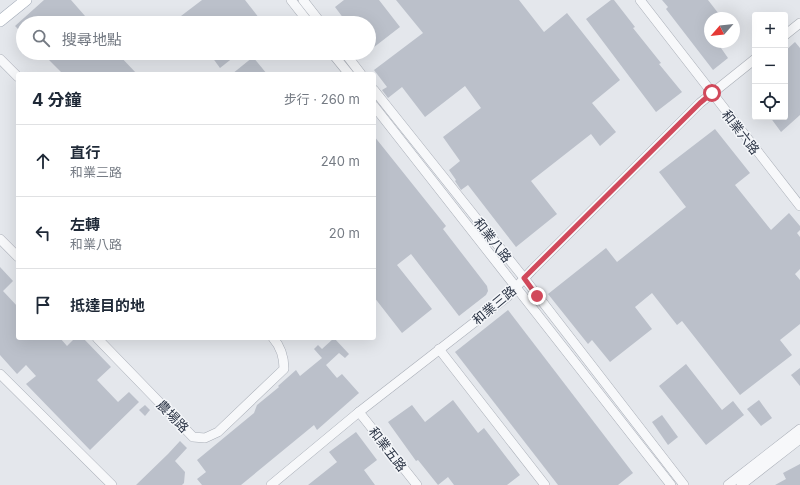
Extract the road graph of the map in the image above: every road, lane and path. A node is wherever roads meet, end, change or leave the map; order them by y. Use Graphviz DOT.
graph roads {
  1 [pos="26,0"];
  2 [pos="291,0"];
  3 [pos="640,0"];
  4 [pos="303,3"];
  5 [pos="307,16"];
  6 [pos="315,16"];
  7 [pos="0,21"];
  8 [pos="800,23"];
  9 [pos="788,33"];
  10 [pos="0,59"];
  11 [pos="338,60"];
  12 [pos="350,60"];
  13 [pos="752,60"];
  14 [pos="347,72"];
  15 [pos="359,72"];
  16 [pos="16,75"];
  17 [pos="376,93"];
  18 [pos="712,93"];
  19 [pos="376,109"];
  20 [pos="800,206"];
  21 [pos="0,239"];
  22 [pos="16,255"];
  23 [pos="524,278"];
  24 [pos="516,287"];
  25 [pos="99,340"];
  26 [pos="275,340"];
  27 [pos="439,349"];
  28 [pos="0,374"];
  29 [pos="359,412"];
  30 [pos="800,429"];
  31 [pos="800,439"];
  32 [pos="112,485"];
  33 [pos="272,485"];
  34 [pos="417,485"];
  35 [pos="545,485"];
  36 [pos="672,485"];
  37 [pos="684,485"];
  38 [pos="728,485"];
  39 [pos="741,485"];
  1 -- 7 [label="main road"];
  2 -- 4 [label="street"];
  3 -- 18 [label="street, 和業六路"];
  4 -- 5 [label="street"];
  4 -- 6 [label="street"];
  8 -- 9 [label="street"];
  10 -- 16 [label="street"];
  11 -- 14 [label="street"];
  12 -- 15 [label="street"];
  13 -- 18 [label="street, 和業三路"];
  17 -- 23 [label="street, 和業八路"];
  18 -- 20 [label="street, 和業六路"];
  18 -- 23 [label="street, 和業三路"];
  19 -- 24 [label="street, 和業八路"];
  21 -- 22 [label="street"];
  23 -- 24 [label="street, 和業三路"];
  23 -- 37 [label="street, 和業八路"];
  24 -- 27 [label="street, 和業三路"];
  24 -- 36 [label="street, 和業八路"];
  25 -- 26 [label="street, 農場路"];
  27 -- 29 [label="street, 和業三路"];
  27 -- 35 [label="street"];
  28 -- 32 [label="street"];
  29 -- 33 [label="street, 和業三路"];
  29 -- 34 [label="street, 和業五路"];
  30 -- 38 [label="street"];
  31 -- 39 [label="street"];
}
